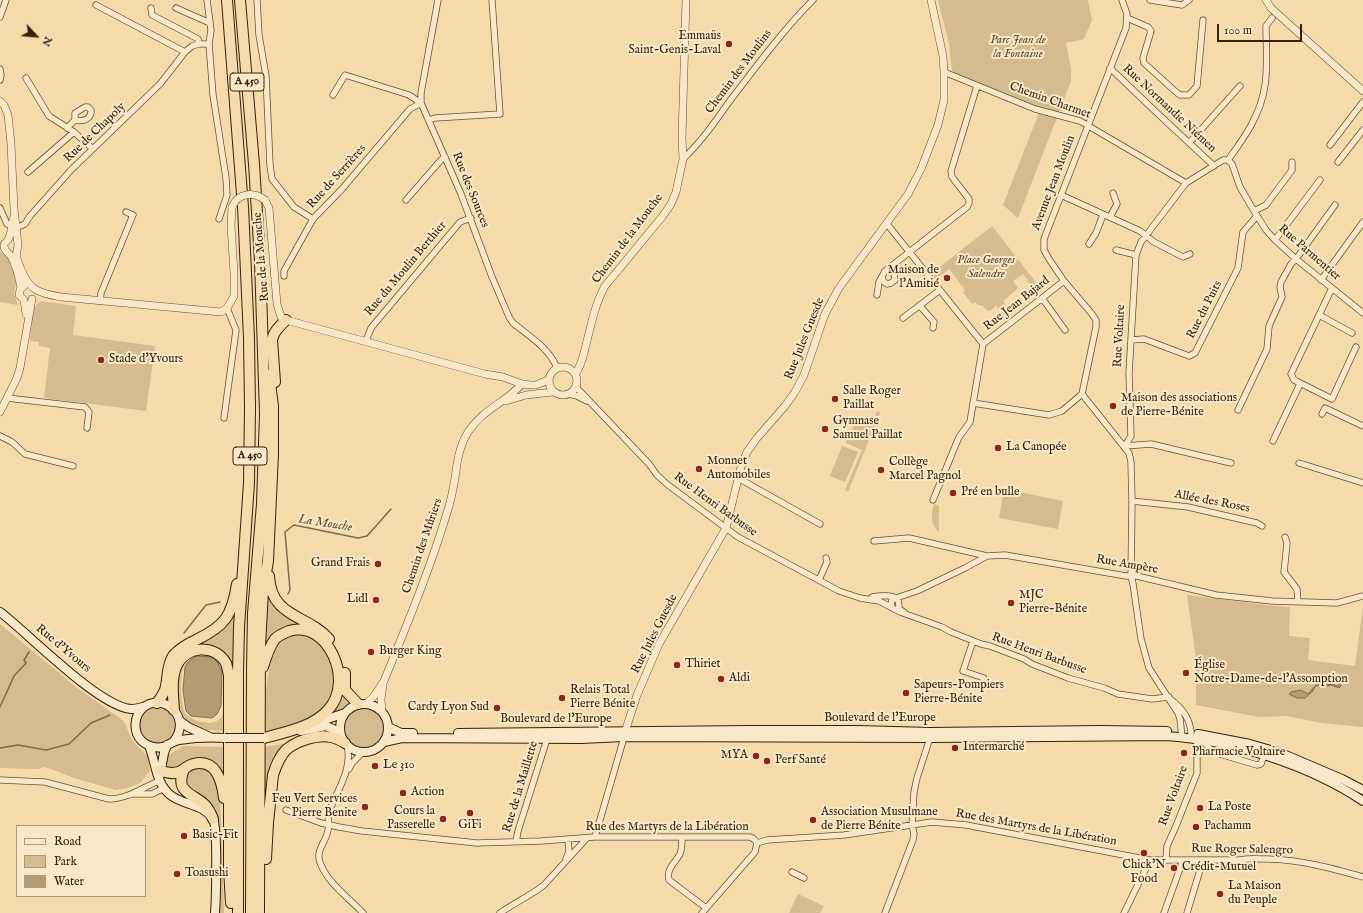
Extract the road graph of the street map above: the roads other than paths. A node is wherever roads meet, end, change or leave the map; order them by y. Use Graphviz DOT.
graph roads {
  1 [pos="6,0"];
  2 [pos="206,0"];
  3 [pos="227,0"];
  4 [pos="240,0"];
  5 [pos="257,0"];
  6 [pos="438,0"];
  7 [pos="492,0"];
  8 [pos="686,0"];
  9 [pos="813,0"];
  10 [pos="931,0"];
  11 [pos="1122,0"];
  12 [pos="1150,0"];
  13 [pos="1188,0"];
  14 [pos="1266,0"];
  15 [pos="96,5"];
  16 [pos="151,8"];
  17 [pos="176,8"];
  18 [pos="0,17"];
  19 [pos="1127,18"];
  20 [pos="1272,18"];
  21 [pos="1203,20"];
  22 [pos="210,23"];
  23 [pos="199,44"];
  24 [pos="209,44"];
  25 [pos="185,52"];
  26 [pos="1110,68"];
  27 [pos="0,70"];
  28 [pos="944,72"];
  29 [pos="26,78"];
  30 [pos="0,80"];
  31 [pos="977,86"];
  32 [pos="1240,86"];
  33 [pos="1363,91"];
  34 [pos="334,95"];
  35 [pos="0,101"];
  36 [pos="1363,102"];
  37 [pos="421,103"];
  38 [pos="75,120"];
  39 [pos="429,120"];
  40 [pos="1088,126"];
  41 [pos="67,128"];
  42 [pos="1363,130"];
  43 [pos="74,132"];
  44 [pos="1189,143"];
  45 [pos="1330,145"];
  46 [pos="93,149"];
  47 [pos="446,157"];
  48 [pos="683,159"];
  49 [pos="1228,160"];
  50 [pos="1292,162"];
  51 [pos="1338,162"];
  52 [pos="1214,166"];
  53 [pos="28,172"];
  54 [pos="1320,180"];
  55 [pos="1186,183"];
  56 [pos="1113,193"];
  57 [pos="1061,195"];
  58 [pos="406,200"];
  59 [pos="1335,205"];
  60 [pos="0,208"];
  61 [pos="126,212"];
  62 [pos="1103,214"];
  63 [pos="1255,214"];
  64 [pos="1110,217"];
  65 [pos="471,218"];
  66 [pos="218,219"];
  67 [pos="313,219"];
  68 [pos="1363,222"];
  69 [pos="887,224"];
  70 [pos="15,226"];
  71 [pos="1146,236"];
  72 [pos="1275,240"];
  73 [pos="5,241"];
  74 [pos="18,243"];
  75 [pos="1089,244"];
  76 [pos="8,250"];
  77 [pos="1116,250"];
  78 [pos="910,252"];
  79 [pos="1190,254"];
  80 [pos="1136,255"];
  81 [pos="1296,259"];
  82 [pos="889,268"];
  83 [pos="284,276"];
  84 [pos="882,277"];
  85 [pos="1321,280"];
  86 [pos="1064,281"];
  87 [pos="32,287"];
  88 [pos="21,288"];
  89 [pos="1332,288"];
  90 [pos="940,290"];
  91 [pos="877,295"];
  92 [pos="61,297"];
  93 [pos="33,298"];
  94 [pos="1042,298"];
  95 [pos="24,300"];
  96 [pos="100,301"];
  97 [pos="920,306"];
  98 [pos="227,308"];
  99 [pos="1363,312"];
  100 [pos="1319,315"];
  101 [pos="903,318"];
  102 [pos="286,320"];
  103 [pos="26,326"];
  104 [pos="933,328"];
  105 [pos="1065,330"];
  106 [pos="1352,333"];
  107 [pos="1131,340"];
  108 [pos="366,341"];
  109 [pos="983,344"];
  110 [pos="263,345"];
  111 [pos="1356,347"];
  112 [pos="557,368"];
  113 [pos="572,371"];
  114 [pos="548,380"];
  115 [pos="1300,384"];
  116 [pos="521,386"];
  117 [pos="576,387"];
  118 [pos="552,392"];
  119 [pos="533,394"];
  120 [pos="569,394"];
  121 [pos="1082,394"];
  122 [pos="7,398"];
  123 [pos="973,403"];
  124 [pos="498,404"];
  125 [pos="273,406"];
  126 [pos="596,408"];
  127 [pos="1238,410"];
  128 [pos="0,412"];
  129 [pos="1322,414"];
  130 [pos="224,418"];
  131 [pos="1363,426"];
  132 [pos="87,428"];
  133 [pos="0,436"];
  134 [pos="1273,441"];
  135 [pos="1125,446"];
  136 [pos="1231,463"];
  137 [pos="1299,463"];
  138 [pos="73,466"];
  139 [pos="738,478"];
  140 [pos="1363,484"];
  141 [pos="933,500"];
  142 [pos="1132,502"];
  143 [pos="820,524"];
  144 [pos="1262,526"];
  145 [pos="726,528"];
  146 [pos="1285,537"];
  147 [pos="874,541"];
  148 [pos="245,553"];
  149 [pos="987,556"];
  150 [pos="826,558"];
  151 [pos="268,561"];
  152 [pos="1131,576"];
  153 [pos="819,580"];
  154 [pos="1363,596"];
  155 [pos="896,598"];
  156 [pos="866,599"];
  157 [pos="1298,602"];
  158 [pos="892,608"];
  159 [pos="0,612"];
  160 [pos="906,614"];
  161 [pos="973,641"];
  162 [pos="261,676"];
  163 [pos="984,678"];
  164 [pos="384,681"];
  165 [pos="1169,697"];
  166 [pos="112,702"];
  167 [pos="157,703"];
  168 [pos="362,704"];
  169 [pos="143,707"];
  170 [pos="174,710"];
  171 [pos="382,712"];
  172 [pos="345,713"];
  173 [pos="1178,713"];
  174 [pos="1186,714"];
  175 [pos="180,721"];
  176 [pos="135,722"];
  177 [pos="388,727"];
  178 [pos="340,732"];
  179 [pos="290,734"];
  180 [pos="624,735"];
  181 [pos="931,735"];
  182 [pos="1182,735"];
  183 [pos="213,738"];
  184 [pos="264,738"];
  185 [pos="1196,738"];
  186 [pos="548,739"];
  187 [pos="384,742"];
  188 [pos="171,743"];
  189 [pos="346,744"];
  190 [pos="149,746"];
  191 [pos="363,752"];
  192 [pos="158,768"];
  193 [pos="184,769"];
  194 [pos="344,778"];
  195 [pos="0,780"];
  196 [pos="162,784"];
  197 [pos="1363,790"];
  198 [pos="131,794"];
  199 [pos="1363,801"];
  200 [pos="286,810"];
  201 [pos="213,819"];
  202 [pos="328,825"];
  203 [pos="912,825"];
  204 [pos="595,837"];
  205 [pos="682,837"];
  206 [pos="587,838"];
  207 [pos="568,840"];
  208 [pos="516,842"];
  209 [pos="757,842"];
  210 [pos="1150,860"];
  211 [pos="1166,860"];
  212 [pos="1184,860"];
  213 [pos="1203,860"];
  214 [pos="565,862"];
  215 [pos="229,869"];
  216 [pos="792,872"];
  217 [pos="1363,877"];
  218 [pos="804,878"];
  219 [pos="706,908"];
  220 [pos="1126,912"];
  221 [pos="214,913"];
  222 [pos="231,913"];
  223 [pos="238,913"];
  224 [pos="251,913"];
  225 [pos="261,913"];
  226 [pos="363,913"];
  227 [pos="500,913"];
  228 [pos="702,913"];
  229 [pos="886,913"];
  230 [pos="1164,913"];
  231 [pos="1187,913"];
  1 -- 18 [label="street"];
  2 -- 22 [label="street"];
  3 -- 148 [label="highway, A 450"];
  4 -- 110 [label="highway, A 450"];
  5 -- 67 [label="street"];
  6 -- 37 [label="street"];
  7 -- 39 [label="street"];
  8 -- 48 [label="street, Chemin de la Mouche"];
  9 -- 48 [label="street, Chemin des Moulins"];
  10 -- 28 [label="street, Rue Jules Guesde"];
  11 -- 19 [label="street, Avenue Jean Moulin"];
  12 -- 13 [label="street"];
  14 -- 33 [label="street"];
  15 -- 25 [label="street"];
  16 -- 23 [label="street"];
  17 -- 22 [label="street"];
  19 -- 21 [label="street"];
  19 -- 26 [label="street, Avenue Jean Moulin"];
  20 -- 49 [label="street, Rue Voltaire"];
  22 -- 24 [label="street"];
  23 -- 24 [label="street, Rue de Chapoly"];
  23 -- 25 [label="street, Rue de Chapoly"];
  24 -- 66 [label="street"];
  25 -- 46 [label="street, Rue de Chapoly"];
  26 -- 40 [label="street, Avenue Jean Moulin"];
  26 -- 44 [label="street, Rue Normandie Niémen"];
  27 -- 30 [label="street"];
  28 -- 31 [label="street, Chemin Charmet"];
  28 -- 69 [label="street, Rue Jules Guesde"];
  29 -- 41 [label="street"];
  31 -- 40 [label="street, Chemin Charmet"];
  31 -- 78 [label="street"];
  32 -- 44 [label="street"];
  34 -- 37 [label="street"];
  35 -- 70 [label="street"];
  36 -- 45 [label="street"];
  37 -- 39 [label="street, Rue des Sources"];
  37 -- 67 [label="street, Rue de Serrières"];
  38 -- 41 [label="street"];
  39 -- 47 [label="street, Rue des Sources"];
  40 -- 55 [label="street, Chemin Charmet"];
  40 -- 57 [label="street, Avenue Jean Moulin"];
  41 -- 43 [label="street"];
  42 -- 51 [label="street"];
  43 -- 46 [label="street"];
  43 -- 53 [label="street"];
  44 -- 52 [label="street, Rue Normandie Niémen"];
  46 -- 70 [label="street, Rue de Chapoly"];
  47 -- 58 [label="street"];
  47 -- 65 [label="street, Rue des Sources"];
  48 -- 113 [label="street, Chemin de la Mouche"];
  49 -- 52 [label="street, Rue Voltaire"];
  49 -- 63 [label="street, Rue Parmentier"];
  50 -- 63 [label="street"];
  52 -- 55 [label="street, Rue Voltaire"];
  54 -- 72 [label="street"];
  55 -- 71 [label="street, Rue Voltaire"];
  56 -- 64 [label="street"];
  57 -- 62 [label="street"];
  57 -- 86 [label="street, Avenue Jean Moulin"];
  59 -- 81 [label="street"];
  60 -- 70 [label="street"];
  61 -- 96 [label="street"];
  62 -- 64 [label="street"];
  62 -- 75 [label="street"];
  63 -- 72 [label="street, Rue Parmentier"];
  63 -- 107 [label="street, Rue du Puits"];
  64 -- 71 [label="street"];
  65 -- 108 [label="street, Rue du Moulin Berthier"];
  65 -- 112 [label="street, Rue des Sources"];
  67 -- 83 [label="street, Rue de Serrières"];
  68 -- 85 [label="street"];
  69 -- 78 [label="street"];
  69 -- 139 [label="street, Rue Jules Guesde"];
  70 -- 73 [label="street"];
  70 -- 74 [label="street"];
  71 -- 79 [label="street"];
  71 -- 80 [label="street, Rue Voltaire"];
  72 -- 81 [label="street, Rue Parmentier"];
  73 -- 74 [label="street"];
  73 -- 76 [label="street"];
  74 -- 76 [label="street"];
  76 -- 87 [label="street"];
  76 -- 88 [label="street"];
  77 -- 80 [label="street"];
  78 -- 82 [label="street"];
  78 -- 90 [label="street"];
  80 -- 107 [label="street, Rue Voltaire"];
  81 -- 85 [label="street, Rue Parmentier"];
  81 -- 127 [label="street"];
  82 -- 84 [label="street"];
  82 -- 84 [label="street"];
  84 -- 91 [label="street"];
  85 -- 89 [label="street, Rue Parmentier"];
  86 -- 94 [label="street, Rue Jean Bajard"];
  86 -- 121 [label="street, Avenue Jean Moulin"];
  87 -- 88 [label="street"];
  87 -- 92 [label="street"];
  87 -- 93 [label="street"];
  88 -- 95 [label="street"];
  89 -- 99 [label="street, Rue Parmentier"];
  89 -- 100 [label="street"];
  90 -- 97 [label="street"];
  90 -- 109 [label="street"];
  92 -- 93 [label="street"];
  92 -- 96 [label="street"];
  93 -- 95 [label="street"];
  93 -- 103 [label="street"];
  94 -- 105 [label="street"];
  94 -- 109 [label="street, Rue Jean Bajard"];
  95 -- 103 [label="street"];
  96 -- 98 [label="street"];
  97 -- 101 [label="street"];
  97 -- 104 [label="street"];
  98 -- 102 [label="street, Rue de la Mouche, bridge"];
  98 -- 130 [label="street"];
  100 -- 106 [label="street"];
  100 -- 115 [label="street"];
  102 -- 108 [label="street"];
  102 -- 125 [label="highway"];
  103 -- 122 [label="street"];
  107 -- 135 [label="street, Rue Voltaire"];
  108 -- 116 [label="street"];
  109 -- 123 [label="street"];
  110 -- 125 [label="highway"];
  110 -- 224 [label="highway, A 450"];
  111 -- 115 [label="street"];
  112 -- 113 [label="street"];
  112 -- 114 [label="street"];
  113 -- 117 [label="street"];
  114 -- 116 [label="street"];
  114 -- 118 [label="street"];
  115 -- 134 [label="street"];
  116 -- 119 [label="street"];
  116 -- 124 [label="street, Chemin des Mûriers"];
  117 -- 120 [label="street"];
  117 -- 126 [label="street, Rue Henri Barbusse"];
  118 -- 119 [label="street, Chemin des Mûriers"];
  118 -- 120 [label="street"];
  119 -- 124 [label="street, Chemin des Mûriers"];
  120 -- 126 [label="street, Rue Henri Barbusse"];
  121 -- 123 [label="street"];
  121 -- 135 [label="street"];
  122 -- 128 [label="street"];
  122 -- 132 [label="street"];
  123 -- 141 [label="street"];
  124 -- 164 [label="street, Chemin des Mûriers"];
  125 -- 151 [label="highway"];
  126 -- 145 [label="street, Rue Henri Barbusse"];
  129 -- 131 [label="street"];
  133 -- 138 [label="street"];
  135 -- 136 [label="street"];
  135 -- 142 [label="street, Rue Voltaire"];
  137 -- 140 [label="street"];
  139 -- 143 [label="street"];
  139 -- 145 [label="street, Rue Jules Guesde"];
  142 -- 144 [label="street, Allée des Roses"];
  142 -- 152 [label="street, Rue Voltaire"];
  145 -- 153 [label="street, Rue Henri Barbusse"];
  145 -- 180 [label="street, Rue Jules Guesde"];
  146 -- 157 [label="street"];
  147 -- 149 [label="street"];
  148 -- 167 [label="highway"];
  148 -- 223 [label="highway, A 450"];
  149 -- 152 [label="street, Rue Ampère"];
  149 -- 155 [label="street, Rue Ampère"];
  150 -- 153 [label="street"];
  151 -- 162 [label="highway"];
  151 -- 168 [label="highway"];
  152 -- 157 [label="street, Rue Ampère"];
  152 -- 165 [label="street, Rue Voltaire"];
  153 -- 156 [label="street, Rue Henri Barbusse"];
  154 -- 157 [label="street, Rue Ampère"];
  155 -- 156 [label="street, Rue Henri Barbusse"];
  155 -- 158 [label="street"];
  155 -- 160 [label="street"];
  156 -- 158 [label="street, Rue Henri Barbusse"];
  158 -- 160 [label="street, Rue Henri Barbusse"];
  159 -- 166 [label="main road, Rue d'Yvours"];
  160 -- 161 [label="street, Rue Henri Barbusse"];
  161 -- 163 [label="street"];
  161 -- 165 [label="street, Rue Henri Barbusse"];
  162 -- 184 [label="highway"];
  162 -- 225 [label="highway"];
  164 -- 168 [label="street, Chemin des Mûriers"];
  164 -- 171 [label="street, Chemin des Mûriers"];
  165 -- 173 [label="street, Rue Voltaire"];
  165 -- 174 [label="street, Rue Voltaire"];
  166 -- 169 [label="main road"];
  166 -- 176 [label="main road"];
  167 -- 169 [label="main road"];
  167 -- 170 [label="main road"];
  168 -- 171 [label="main road"];
  168 -- 172 [label="main road"];
  169 -- 176 [label="main road"];
  170 -- 175 [label="main road"];
  170 -- 215 [label="highway"];
  171 -- 177 [label="main road"];
  172 -- 178 [label="main road"];
  172 -- 179 [label="main road"];
  173 -- 174 [label="street"];
  173 -- 182 [label="street, Rue Voltaire"];
  174 -- 185 [label="street, Rue Voltaire"];
  175 -- 183 [label="main road"];
  175 -- 188 [label="main road"];
  176 -- 190 [label="main road"];
  177 -- 180 [label="main road, Boulevard de l'Europe"];
  177 -- 187 [label="main road"];
  178 -- 179 [label="main road"];
  178 -- 189 [label="main road"];
  179 -- 184 [label="main road"];
  180 -- 181 [label="main road, Boulevard de l'Europe"];
  180 -- 186 [label="main road, Boulevard de l'Europe"];
  180 -- 204 [label="street, Rue Jules Guesde"];
  181 -- 182 [label="main road, Boulevard de l'Europe"];
  181 -- 203 [label="street"];
  182 -- 185 [label="main road, Boulevard de l'Europe"];
  183 -- 184 [label="main road, bridge"];
  183 -- 188 [label="main road"];
  185 -- 197 [label="main road, Boulevard de l'Europe"];
  185 -- 199 [label="main road, Boulevard de l'Europe"];
  185 -- 211 [label="street, Rue Voltaire"];
  186 -- 187 [label="main road, Boulevard de l'Europe"];
  186 -- 208 [label="street, Rue de la Maillette"];
  187 -- 191 [label="main road"];
  188 -- 190 [label="main road"];
  188 -- 192 [label="main road"];
  189 -- 191 [label="main road"];
  189 -- 194 [label="street"];
  189 -- 225 [label="highway"];
  190 -- 192 [label="main road"];
  191 -- 194 [label="street"];
  192 -- 193 [label="highway"];
  192 -- 196 [label="main road"];
  193 -- 201 [label="highway"];
  193 -- 215 [label="highway"];
  194 -- 202 [label="street"];
  195 -- 198 [label="street"];
  196 -- 198 [label="street"];
  196 -- 198 [label="street"];
  196 -- 201 [label="main road"];
  200 -- 202 [label="street, Rue des Martyrs de la Libération"];
  201 -- 221 [label="main road"];
  202 -- 208 [label="street, Rue des Martyrs de la Libération"];
  202 -- 226 [label="street"];
  203 -- 209 [label="street, Rue des Martyrs de la Libération"];
  203 -- 210 [label="street, Rue des Martyrs de la Libération"];
  203 -- 229 [label="street"];
  204 -- 205 [label="street, Rue des Martyrs de la Libération"];
  204 -- 206 [label="street, Rue des Martyrs de la Libération"];
  205 -- 209 [label="street, Rue des Martyrs de la Libération"];
  205 -- 219 [label="street"];
  206 -- 207 [label="street, Rue des Martyrs de la Libération"];
  206 -- 214 [label="street"];
  207 -- 208 [label="street, Rue des Martyrs de la Libération"];
  207 -- 214 [label="street"];
  209 -- 219 [label="street"];
  210 -- 211 [label="street, Rue des Martyrs de la Libération"];
  210 -- 220 [label="street"];
  211 -- 212 [label="street, Rue Roger Salengro"];
  212 -- 213 [label="street, Rue Roger Salengro"];
  212 -- 230 [label="street"];
  213 -- 217 [label="street, Rue Roger Salengro"];
  213 -- 231 [label="street"];
  214 -- 227 [label="street"];
  215 -- 222 [label="highway"];
  216 -- 218 [label="street"];
  219 -- 228 [label="street"];
}
